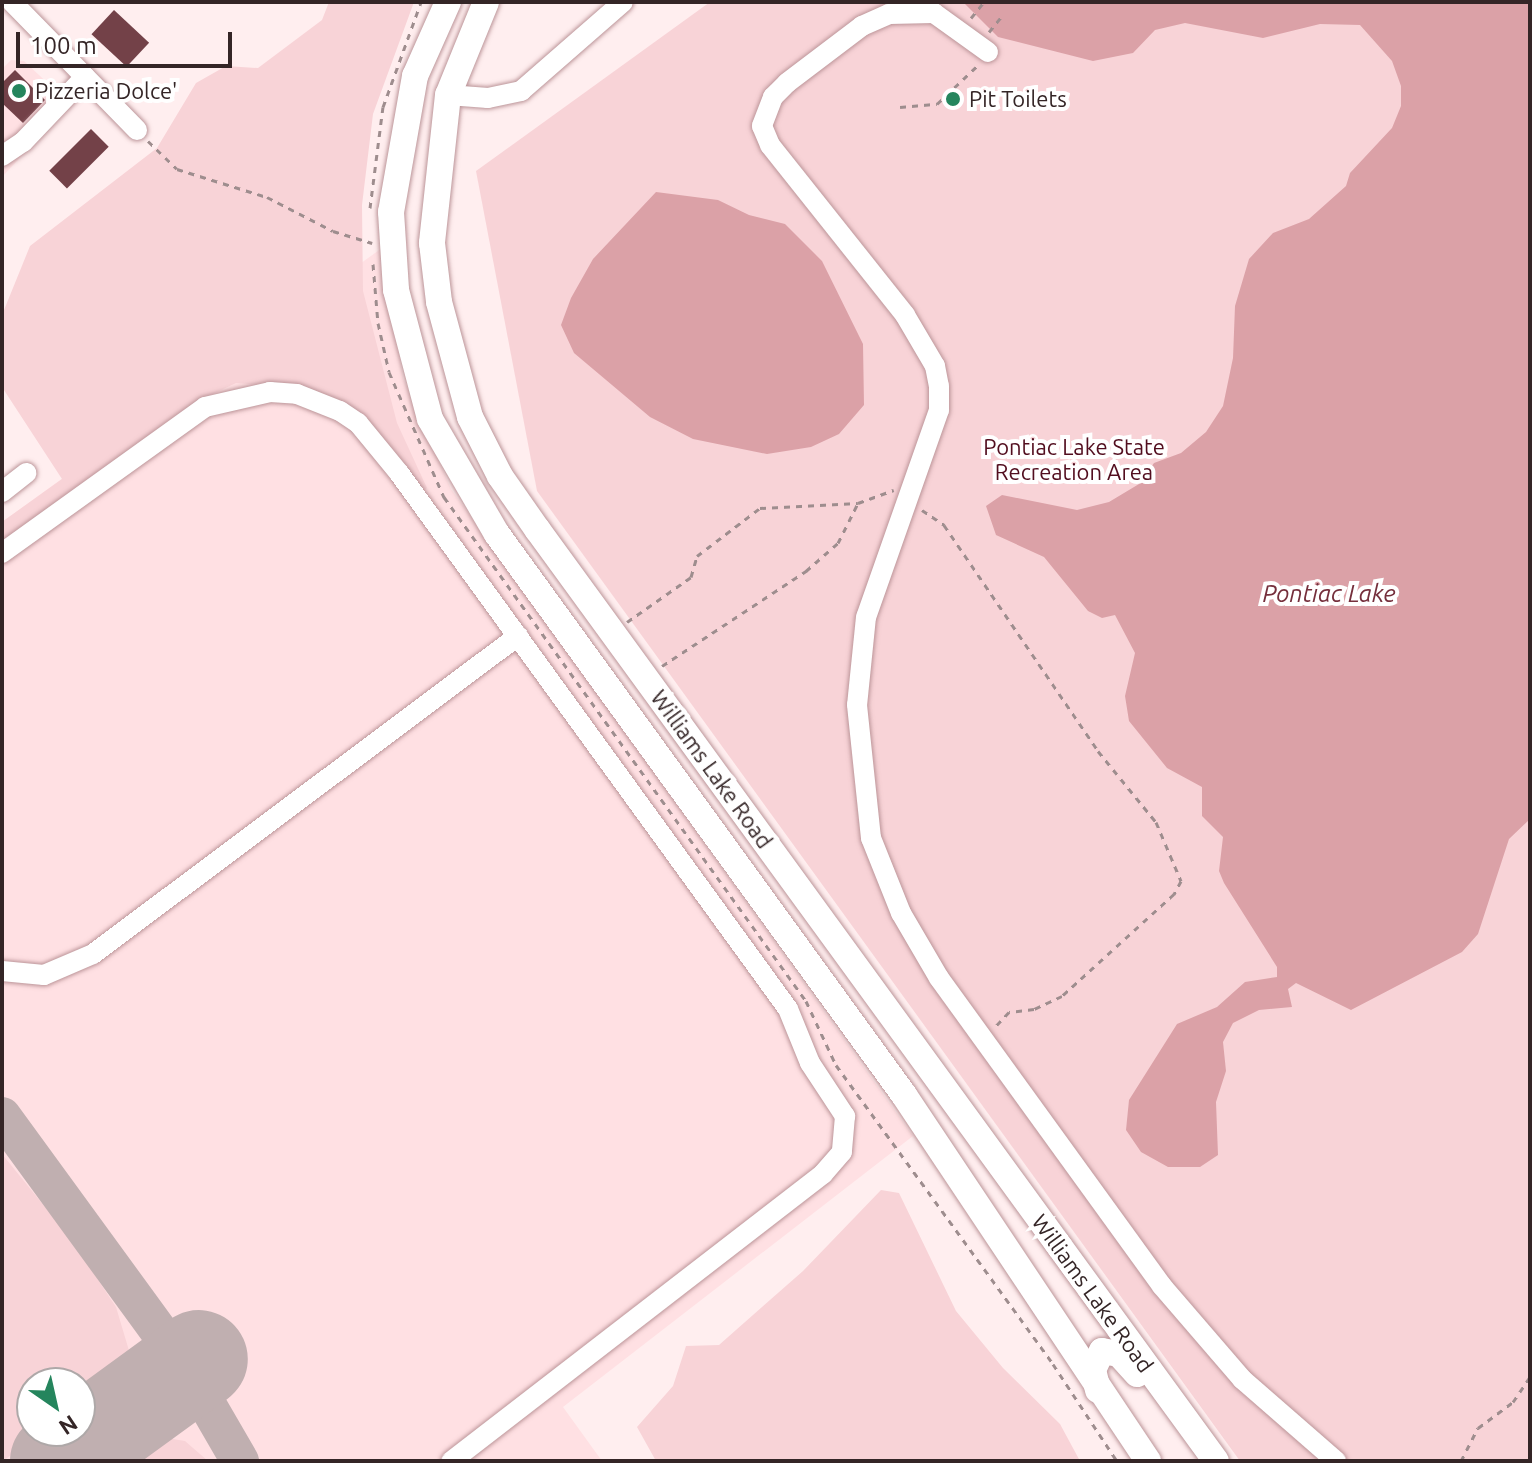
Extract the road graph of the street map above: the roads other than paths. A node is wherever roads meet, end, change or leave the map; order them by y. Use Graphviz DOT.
graph roads {
  1 [pos="12,2"];
  2 [pos="448,2"];
  3 [pos="623,2"];
  4 [pos="476,7"];
  5 [pos="979,30"];
  6 [pos="85,77"];
  7 [pos="448,95"];
  8 [pos="137,130"];
  9 [pos="2,156"];
  10 [pos="26,473"];
  11 [pos="2,492"];
  12 [pos="2,553"];
  13 [pos="518,636"];
  14 [pos="2,971"];
  15 [pos="1098,1390"];
  16 [pos="451,1461"];
  17 [pos="1148,1461"];
  18 [pos="1200,1461"];
  19 [pos="1216,1461"];
  20 [pos="1336,1461"];
  1 -- 6 [label="street"];
  2 -- 15 [label="main road, Williams Lake Road"];
  3 -- 7 [label="street"];
  4 -- 7 [label="main road, Williams Lake Road"];
  5 -- 20 [label="street"];
  6 -- 8 [label="street"];
  6 -- 9 [label="street"];
  7 -- 19 [label="main road, Williams Lake Road"];
  10 -- 11 [label="street"];
  12 -- 13 [label="street"];
  13 -- 14 [label="street"];
  13 -- 16 [label="street"];
  15 -- 17 [label="main road, Williams Lake Road"];
  15 -- 18 [label="main road"];
}
